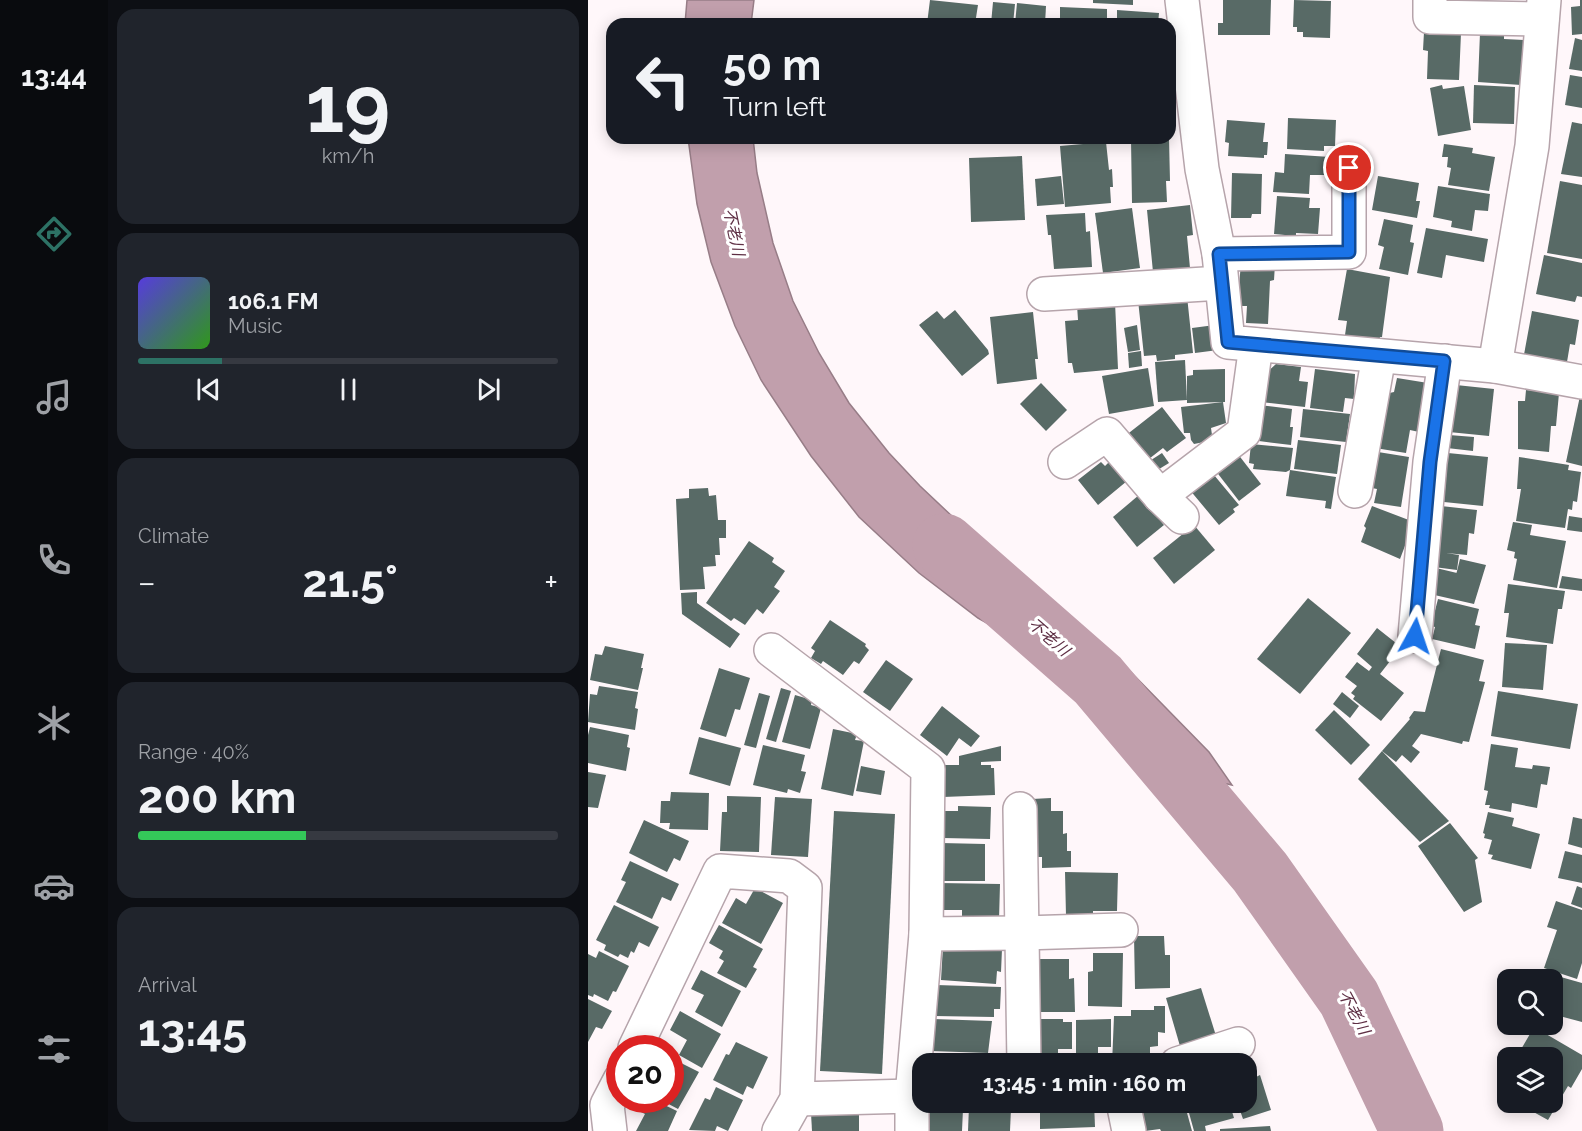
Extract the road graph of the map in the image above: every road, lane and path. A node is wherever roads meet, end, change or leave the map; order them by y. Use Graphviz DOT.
graph roads {
  1 [pos="1182,0"];
  2 [pos="1430,0"];
  3 [pos="1543,10"];
  4 [pos="1184,129"];
  5 [pos="1349,168"];
  6 [pos="1220,269"];
  7 [pos="1044,294"];
  8 [pos="1256,345"];
  9 [pos="1379,356"];
  10 [pos="1444,361"];
  11 [pos="1495,366"];
  12 [pos="1582,382"];
  13 [pos="1065,462"];
  14 [pos="1355,491"];
  15 [pos="1415,636"];
  16 [pos="771,650"];
  17 [pos="1020,809"];
  18 [pos="1120,930"];
  19 [pos="1023,933"];
  20 [pos="926,934"];
  21 [pos="640,1035"];
  22 [pos="1238,1044"];
  23 [pos="916,1053"];
  24 [pos="1024,1053"];
  25 [pos="1210,1053"];
  26 [pos="912,1096"];
  27 [pos="797,1099"];
  28 [pos="609,1113"];
  29 [pos="912,1113"];
  30 [pos="1125,1113"];
  31 [pos="610,1131"];
  32 [pos="779,1131"];
  33 [pos="912,1131"];
  34 [pos="1129,1131"];
  1 -- 4 [label="street"];
  2 -- 3 [label="street"];
  3 -- 11 [label="street"];
  4 -- 6 [label="street"];
  5 -- 6 [label="street"];
  6 -- 7 [label="street"];
  6 -- 8 [label="street"];
  8 -- 9 [label="street"];
  8 -- 13 [label="street"];
  9 -- 10 [label="street"];
  9 -- 14 [label="street"];
  10 -- 11 [label="street"];
  10 -- 15 [label="street"];
  11 -- 12 [label="street"];
  16 -- 20 [label="street"];
  17 -- 19 [label="street"];
  18 -- 19 [label="street"];
  19 -- 20 [label="street"];
  19 -- 24 [label="street"];
  20 -- 23 [label="street"];
  21 -- 27 [label="street"];
  22 -- 25 [label="street"];
  26 -- 27 [label="street"];
  27 -- 32 [label="street"];
  28 -- 31 [label="street"];
  29 -- 33 [label="street"];
  30 -- 34 [label="street"];
}
